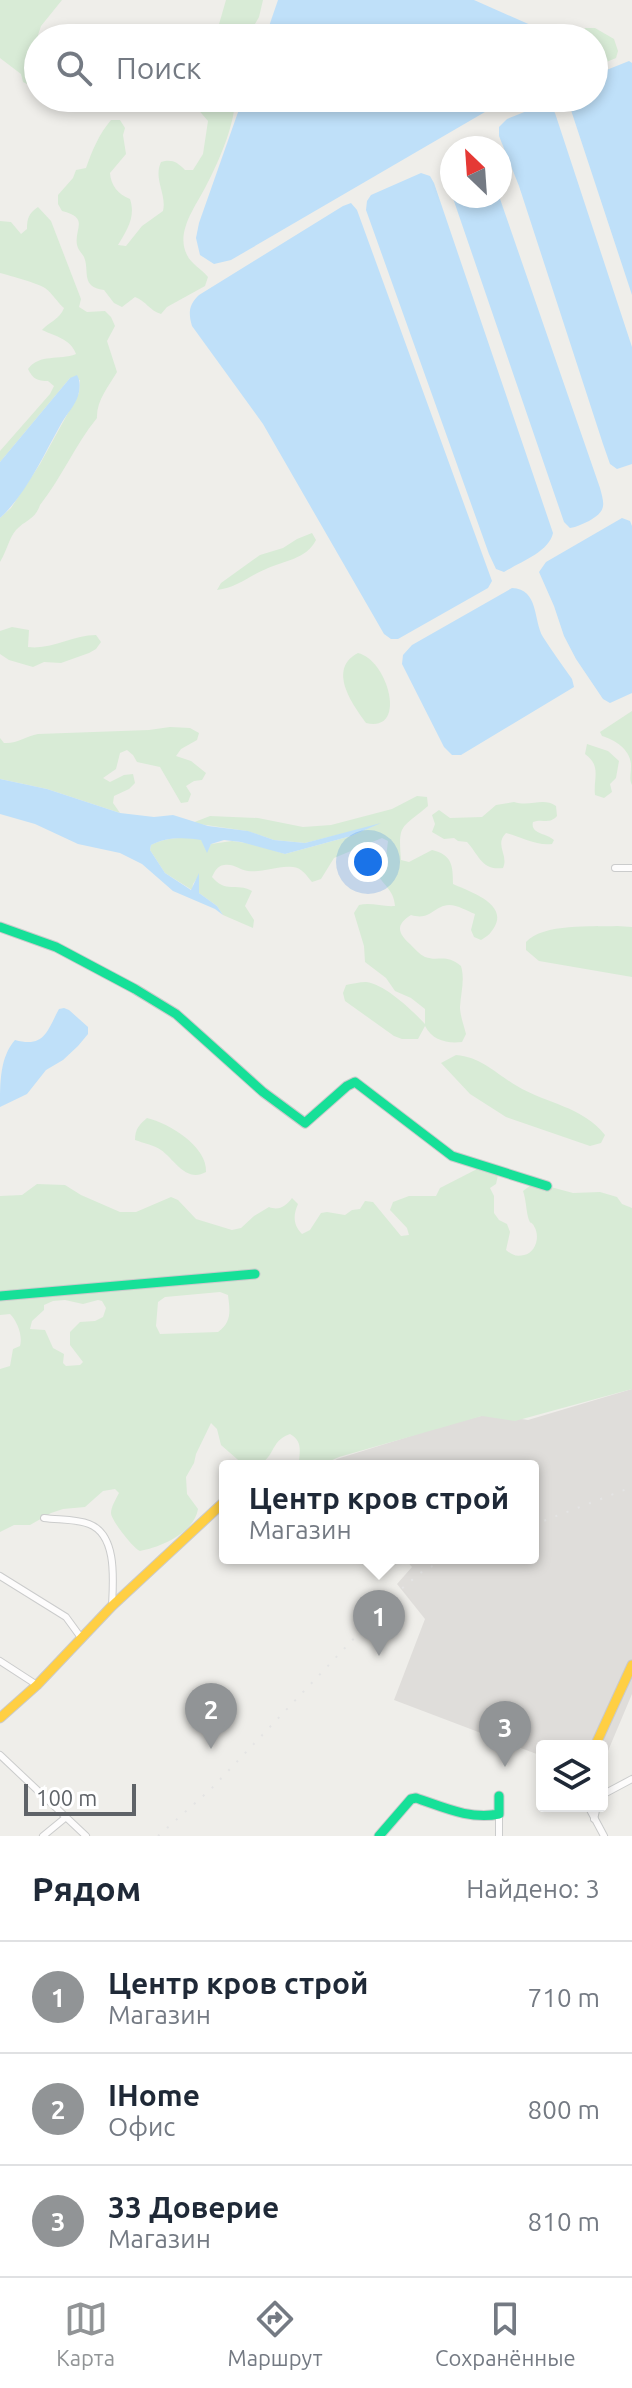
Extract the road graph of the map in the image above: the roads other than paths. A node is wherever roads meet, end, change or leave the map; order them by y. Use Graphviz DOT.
graph roads {
  1 [pos="615,868"];
  2 [pos="632,868"];
  3 [pos="0,927"];
  4 [pos="547,1186"];
  5 [pos="255,1274"];
  6 [pos="0,1296"];
  7 [pos="219,1507"];
  8 [pos="44,1518"];
  9 [pos="0,1576"];
  10 [pos="112,1606"];
  11 [pos="82,1639"];
  12 [pos="0,1661"];
  13 [pos="632,1665"];
  14 [pos="37,1685"];
  15 [pos="0,1718"];
  16 [pos="598,1740"];
  17 [pos="0,1755"];
  18 [pos="632,1779"];
  19 [pos="608,1792"];
  20 [pos="499,1796"];
  21 [pos="591,1812"];
  22 [pos="596,1812"];
  23 [pos="499,1814"];
  24 [pos="65,1818"];
  25 [pos="594,1819"];
  26 [pos="43,1836"];
  27 [pos="86,1836"];
  28 [pos="379,1836"];
  29 [pos="499,1836"];
  30 [pos="604,1836"];
  1 -- 2 [label="street"];
  3 -- 4 [label="street"];
  5 -- 6 [label="street"];
  7 -- 10 [label="street"];
  8 -- 10 [label="street"];
  9 -- 11 [label="street"];
  10 -- 11 [label="street"];
  11 -- 14 [label="street"];
  12 -- 14 [label="street"];
  13 -- 16 [label="street"];
  14 -- 15 [label="street"];
  17 -- 24 [label="street"];
  18 -- 19 [label="street"];
  20 -- 23 [label="street"];
  21 -- 25 [label="street"];
  22 -- 25 [label="street"];
  23 -- 28 [label="street"];
  23 -- 29 [label="street"];
  24 -- 26 [label="street"];
  24 -- 27 [label="street"];
  25 -- 30 [label="street"];
}
